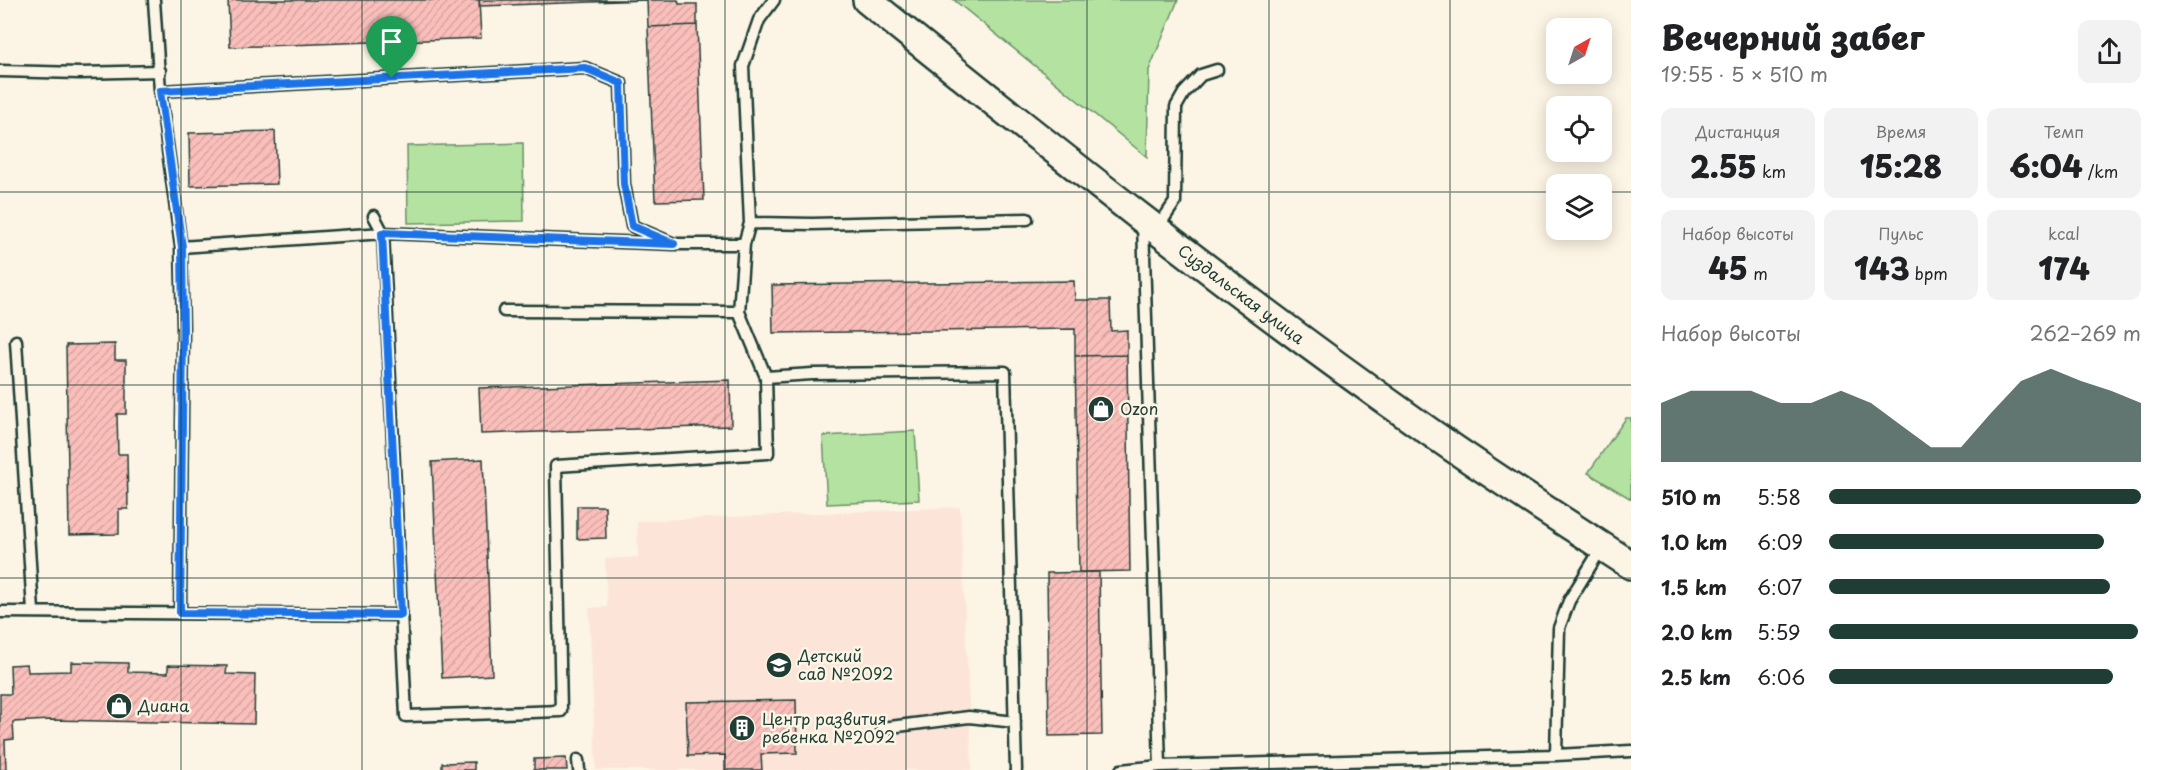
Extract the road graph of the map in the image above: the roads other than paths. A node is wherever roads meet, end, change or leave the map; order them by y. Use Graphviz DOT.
graph roads {
  1 [pos="154,0"];
  2 [pos="774,0"];
  3 [pos="867,0"];
  4 [pos="1217,70"];
  5 [pos="0,71"];
  6 [pos="160,71"];
  7 [pos="160,91"];
  8 [pos="374,216"];
  9 [pos="1027,219"];
  10 [pos="750,223"];
  11 [pos="1150,226"];
  12 [pos="382,233"];
  13 [pos="674,244"];
  14 [pos="744,244"];
  15 [pos="182,247"];
  16 [pos="504,311"];
  17 [pos="739,312"];
  18 [pos="16,341"];
  19 [pos="766,377"];
  20 [pos="1602,546"];
  21 [pos="1631,565"];
  22 [pos="33,611"];
  23 [pos="0,612"];
  24 [pos="180,613"];
  25 [pos="401,615"];
  26 [pos="1015,722"];
  27 [pos="882,728"];
  28 [pos="1631,751"];
  29 [pos="1556,755"];
  30 [pos="1471,757"];
  31 [pos="1160,766"];
  32 [pos="1016,770"];
  33 [pos="1121,770"];
  34 [pos="1472,770"];
  1 -- 6 [label="lane"];
  2 -- 10 [label="lane"];
  3 -- 11 [label="street, Суздальская улица"];
  4 -- 11 [label="lane"];
  5 -- 6 [label="lane"];
  6 -- 7 [label="lane"];
  7 -- 13 [label="lane"];
  7 -- 15 [label="lane"];
  8 -- 12 [label="lane"];
  9 -- 10 [label="lane"];
  10 -- 14 [label="lane"];
  11 -- 20 [label="street, Суздальская улица"];
  11 -- 31 [label="lane"];
  12 -- 13 [label="lane"];
  12 -- 15 [label="lane"];
  12 -- 25 [label="lane"];
  13 -- 14 [label="lane"];
  14 -- 17 [label="lane"];
  15 -- 24 [label="lane"];
  16 -- 17 [label="lane"];
  17 -- 19 [label="lane"];
  18 -- 22 [label="lane"];
  19 -- 25 [label="lane"];
  19 -- 26 [label="lane"];
  20 -- 21 [label="street, Суздальская улица"];
  20 -- 29 [label="lane"];
  22 -- 23 [label="lane"];
  22 -- 24 [label="lane"];
  24 -- 25 [label="lane"];
  26 -- 27 [label="lane"];
  26 -- 32 [label="lane"];
  28 -- 29 [label="lane"];
  29 -- 30 [label="lane"];
  30 -- 31 [label="lane"];
  30 -- 34 [label="lane"];
  31 -- 33 [label="lane"];
}
